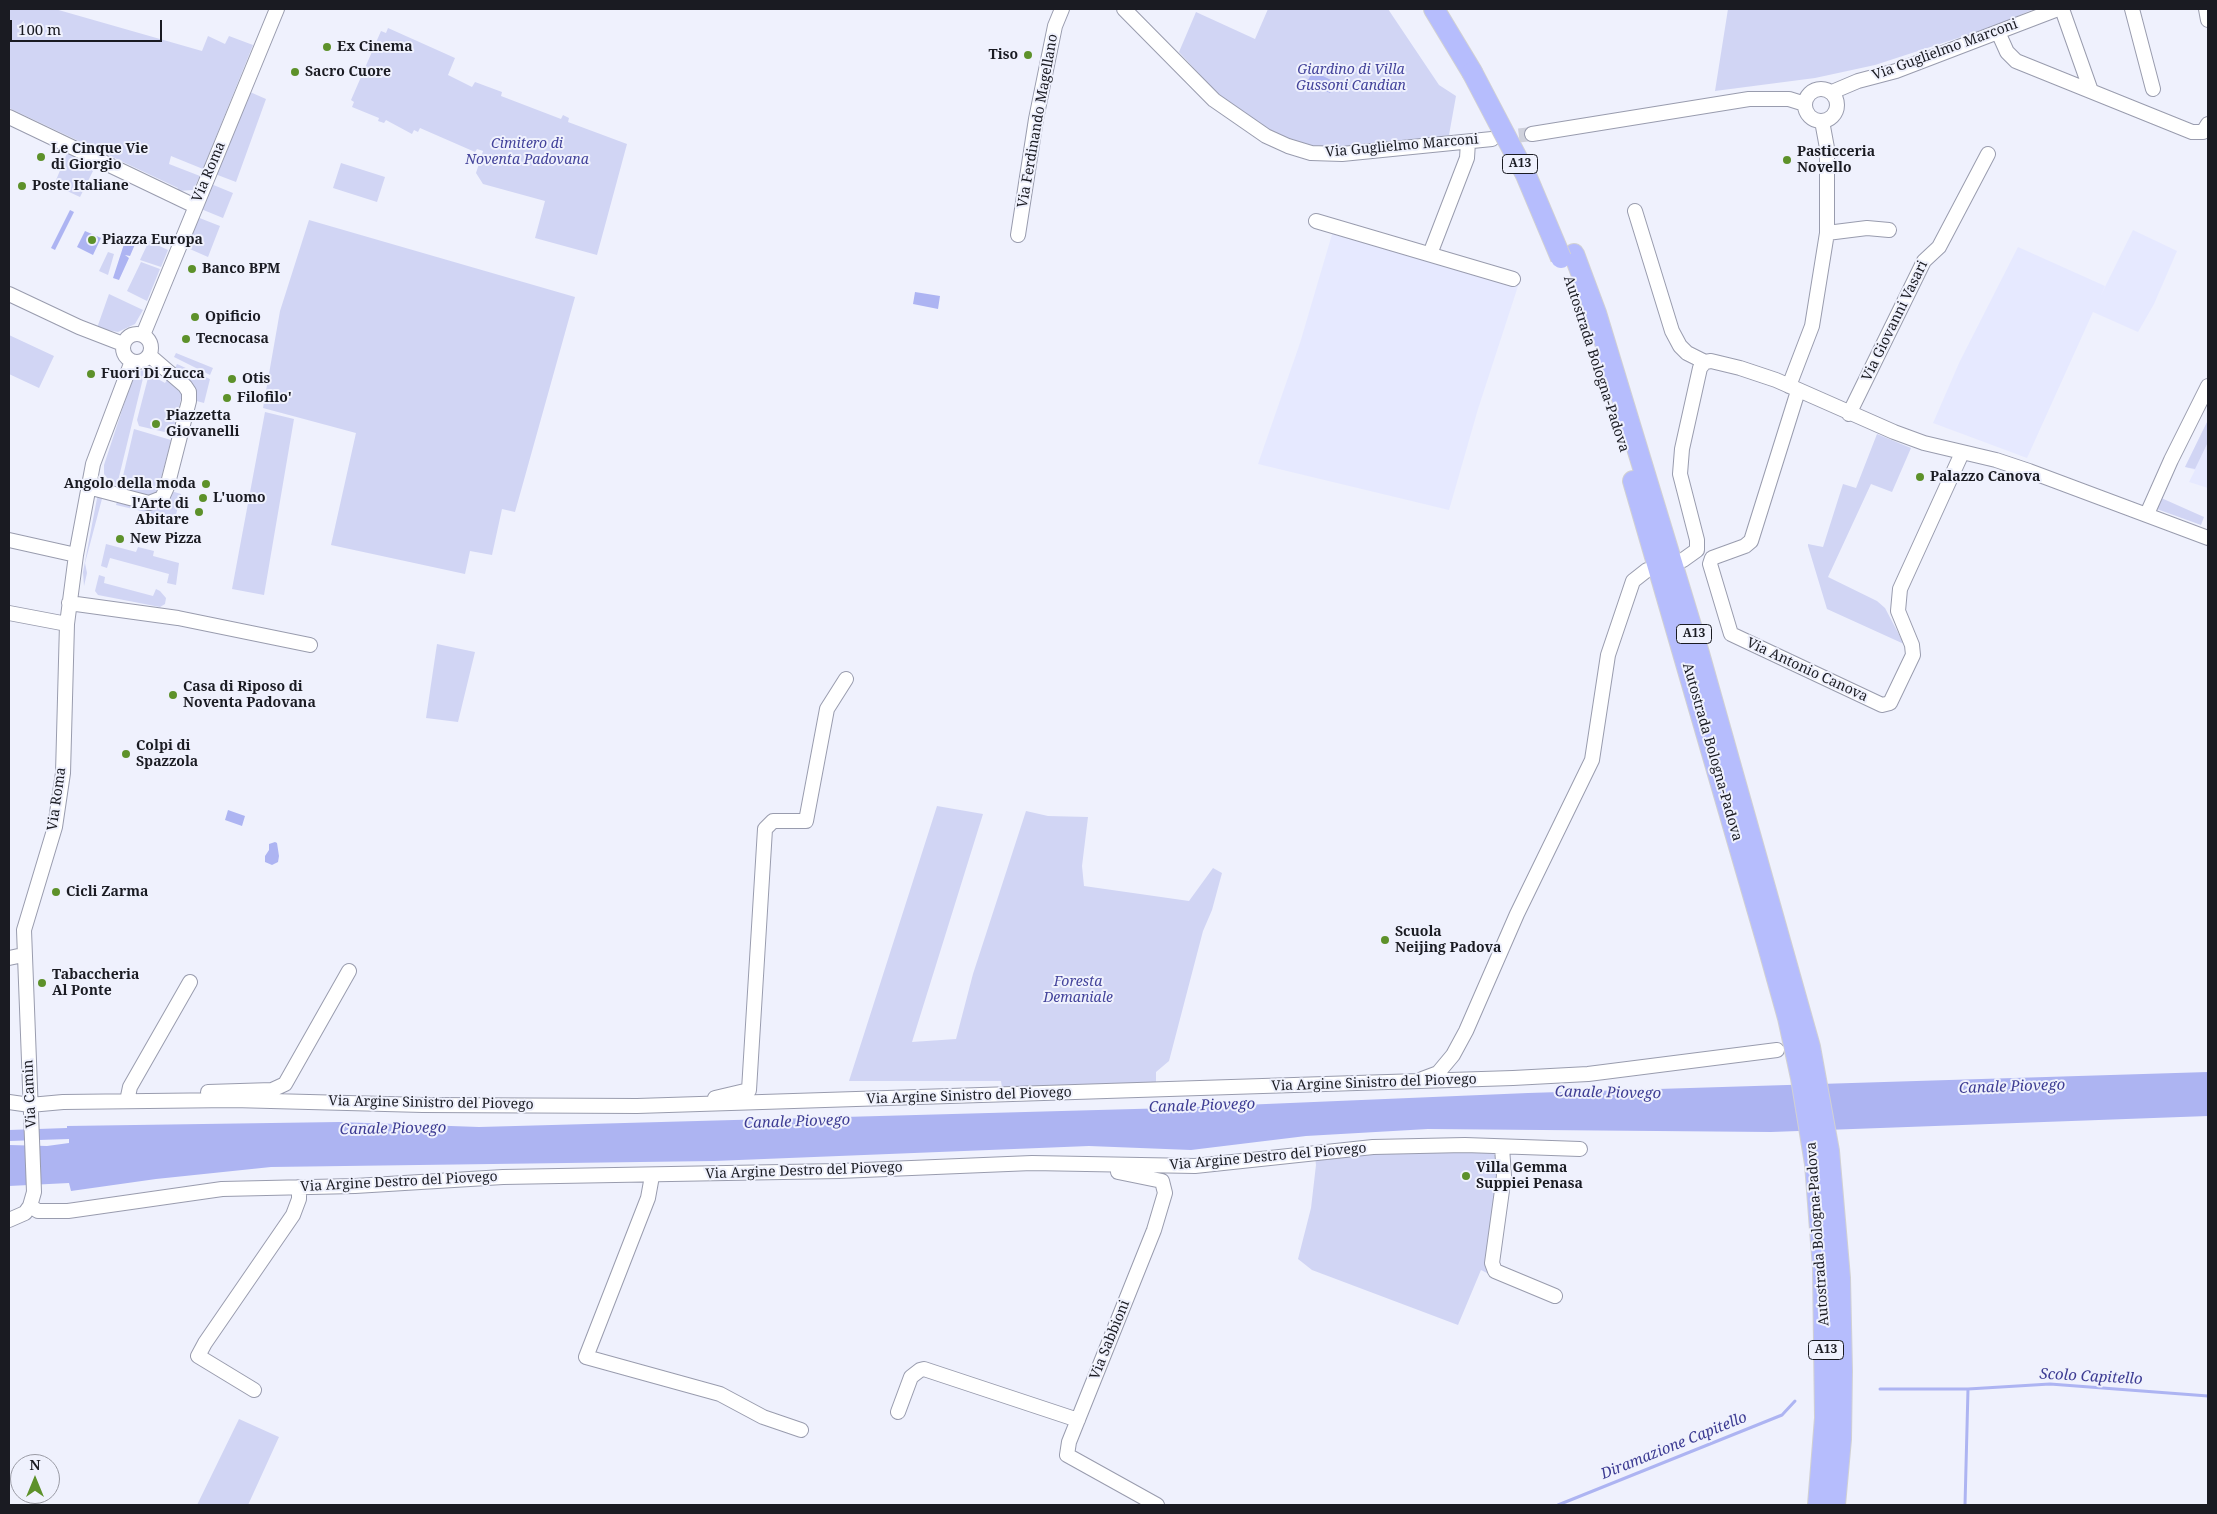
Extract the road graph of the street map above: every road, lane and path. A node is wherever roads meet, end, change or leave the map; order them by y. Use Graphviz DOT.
graph roads {
  1 [pos="277,9"];
  2 [pos="1062,9"];
  3 [pos="1124,9"];
  4 [pos="1434,9"];
  5 [pos="1449,9"];
  6 [pos="2060,9"];
  7 [pos="2132,9"];
  8 [pos="2206,9"];
  9 [pos="2208,20"];
  10 [pos="1998,32"];
  11 [pos="1479,71"];
  12 [pos="2153,89"];
  13 [pos="2091,91"];
  14 [pos="1832,92"];
  15 [pos="1805,104"];
  16 [pos="9,117"];
  17 [pos="1822,121"];
  18 [pos="2208,124"];
  19 [pos="1532,134"];
  20 [pos="1492,139"];
  21 [pos="1468,142"];
  22 [pos="1988,154"];
  23 [pos="195,206"];
  24 [pos="1635,211"];
  25 [pos="1316,221"];
  26 [pos="1888,230"];
  27 [pos="1827,233"];
  28 [pos="1018,235"];
  29 [pos="1430,254"];
  30 [pos="1513,279"];
  31 [pos="9,294"];
  32 [pos="143,335"];
  33 [pos="123,344"];
  34 [pos="149,355"];
  35 [pos="132,361"];
  36 [pos="1705,362"];
  37 [pos="2208,386"];
  38 [pos="1793,388"];
  39 [pos="1849,414"];
  40 [pos="1962,453"];
  41 [pos="88,487"];
  42 [pos="2147,514"];
  43 [pos="2208,538"];
  44 [pos="9,540"];
  45 [pos="76,555"];
  46 [pos="1683,560"];
  47 [pos="1647,570"];
  48 [pos="69,604"];
  49 [pos="9,613"];
  50 [pos="67,624"];
  51 [pos="310,645"];
  52 [pos="846,679"];
  53 [pos="23,955"];
  54 [pos="9,958"];
  55 [pos="349,971"];
  56 [pos="190,982"];
  57 [pos="1777,1050"];
  58 [pos="1414,1080"];
  59 [pos="163,1100"];
  60 [pos="127,1101"];
  61 [pos="9,1102"];
  62 [pos="700,1104"];
  63 [pos="30,1106"];
  64 [pos="1502,1147"];
  65 [pos="1580,1149"];
  66 [pos="1110,1165"];
  67 [pos="652,1176"];
  68 [pos="299,1188"];
  69 [pos="1826,1196"];
  70 [pos="30,1206"];
  71 [pos="9,1220"];
  72 [pos="1555,1296"];
  73 [pos="254,1390"];
  74 [pos="898,1412"];
  75 [pos="1078,1420"];
  76 [pos="801,1430"];
  77 [pos="1157,1505"];
  78 [pos="1818,1505"];
  79 [pos="1835,1505"];
  1 -- 23 [label="street, Via Roma"];
  2 -- 28 [label="street, Via Ferdinando Magellano"];
  3 -- 21 [label="street, Via Guglielmo Marconi"];
  4 -- 11 [label="highway, Autostrada Bologna-Padova / A13"];
  5 -- 11 [label="highway, Autostrada Bologna-Padova / A13"];
  6 -- 10 [label="street, Via Guglielmo Marconi"];
  6 -- 13 [label="street"];
  7 -- 12 [label="street"];
  8 -- 9 [label="street"];
  10 -- 13 [label="street"];
  10 -- 14 [label="street, Via Guglielmo Marconi"];
  11 -- 69 [label="highway, Autostrada Bologna-Padova / A13, bridge"];
  13 -- 18 [label="street"];
  14 -- 15 [label="street, Via Guglielmo Marconi"];
  14 -- 17 [label="street"];
  15 -- 17 [label="street"];
  15 -- 19 [label="street"];
  16 -- 23 [label="street"];
  17 -- 27 [label="street, Via Antonio Canova"];
  20 -- 21 [label="street, Via Guglielmo Marconi"];
  21 -- 29 [label="street"];
  22 -- 39 [label="street, Via Giovanni Vasari"];
  23 -- 32 [label="street, Via Roma"];
  24 -- 36 [label="street"];
  25 -- 29 [label="street"];
  26 -- 27 [label="street"];
  27 -- 38 [label="street, Via Antonio Canova"];
  29 -- 30 [label="street"];
  31 -- 33 [label="street"];
  32 -- 33 [label="street"];
  32 -- 34 [label="street"];
  33 -- 35 [label="street"];
  34 -- 35 [label="street"];
  34 -- 41 [label="street"];
  35 -- 41 [label="street, Via Roma"];
  36 -- 38 [label="street"];
  36 -- 46 [label="street"];
  37 -- 42 [label="street"];
  38 -- 39 [label="street"];
  38 -- 40 [label="street, Via Antonio Canova"];
  39 -- 40 [label="street"];
  40 -- 42 [label="street"];
  41 -- 45 [label="street, Via Roma"];
  42 -- 43 [label="street"];
  44 -- 45 [label="street"];
  45 -- 48 [label="street, Via Roma"];
  47 -- 58 [label="street"];
  48 -- 50 [label="street, Via Roma"];
  48 -- 51 [label="street"];
  49 -- 50 [label="street"];
  50 -- 53 [label="street, Via Roma"];
  52 -- 62 [label="street, Via Argine Sinistro del Piovego"];
  53 -- 54 [label="street"];
  53 -- 63 [label="street, Via Camin"];
  55 -- 59 [label="street, Via Argine Sinistro del Piovego"];
  56 -- 60 [label="street"];
  57 -- 58 [label="street, Via Argine Sinistro del Piovego"];
  58 -- 62 [label="street, Via Argine Sinistro del Piovego"];
  59 -- 60 [label="street, Via Argine Sinistro del Piovego"];
  59 -- 62 [label="street, Via Argine Sinistro del Piovego"];
  60 -- 63 [label="street, Via Argine Sinistro del Piovego"];
  61 -- 63 [label="street, Via Argine Sinistro del Piovego"];
  63 -- 70 [label="street, Via Camin"];
  64 -- 65 [label="street, Via Argine Destro del Piovego"];
  64 -- 66 [label="street, Via Argine Destro del Piovego"];
  64 -- 72 [label="street"];
  66 -- 67 [label="street, Via Argine Destro del Piovego"];
  66 -- 75 [label="street, Via Sabbioni"];
  67 -- 68 [label="street, Via Argine Destro del Piovego"];
  67 -- 76 [label="street"];
  68 -- 70 [label="street, Via Argine Destro del Piovego"];
  68 -- 73 [label="street"];
  69 -- 78 [label="highway, Autostrada Bologna-Padova / A13"];
  69 -- 79 [label="highway, Autostrada Bologna-Padova / A13"];
  70 -- 71 [label="street"];
  74 -- 75 [label="street"];
  75 -- 77 [label="street, Via Sabbioni"];
}
